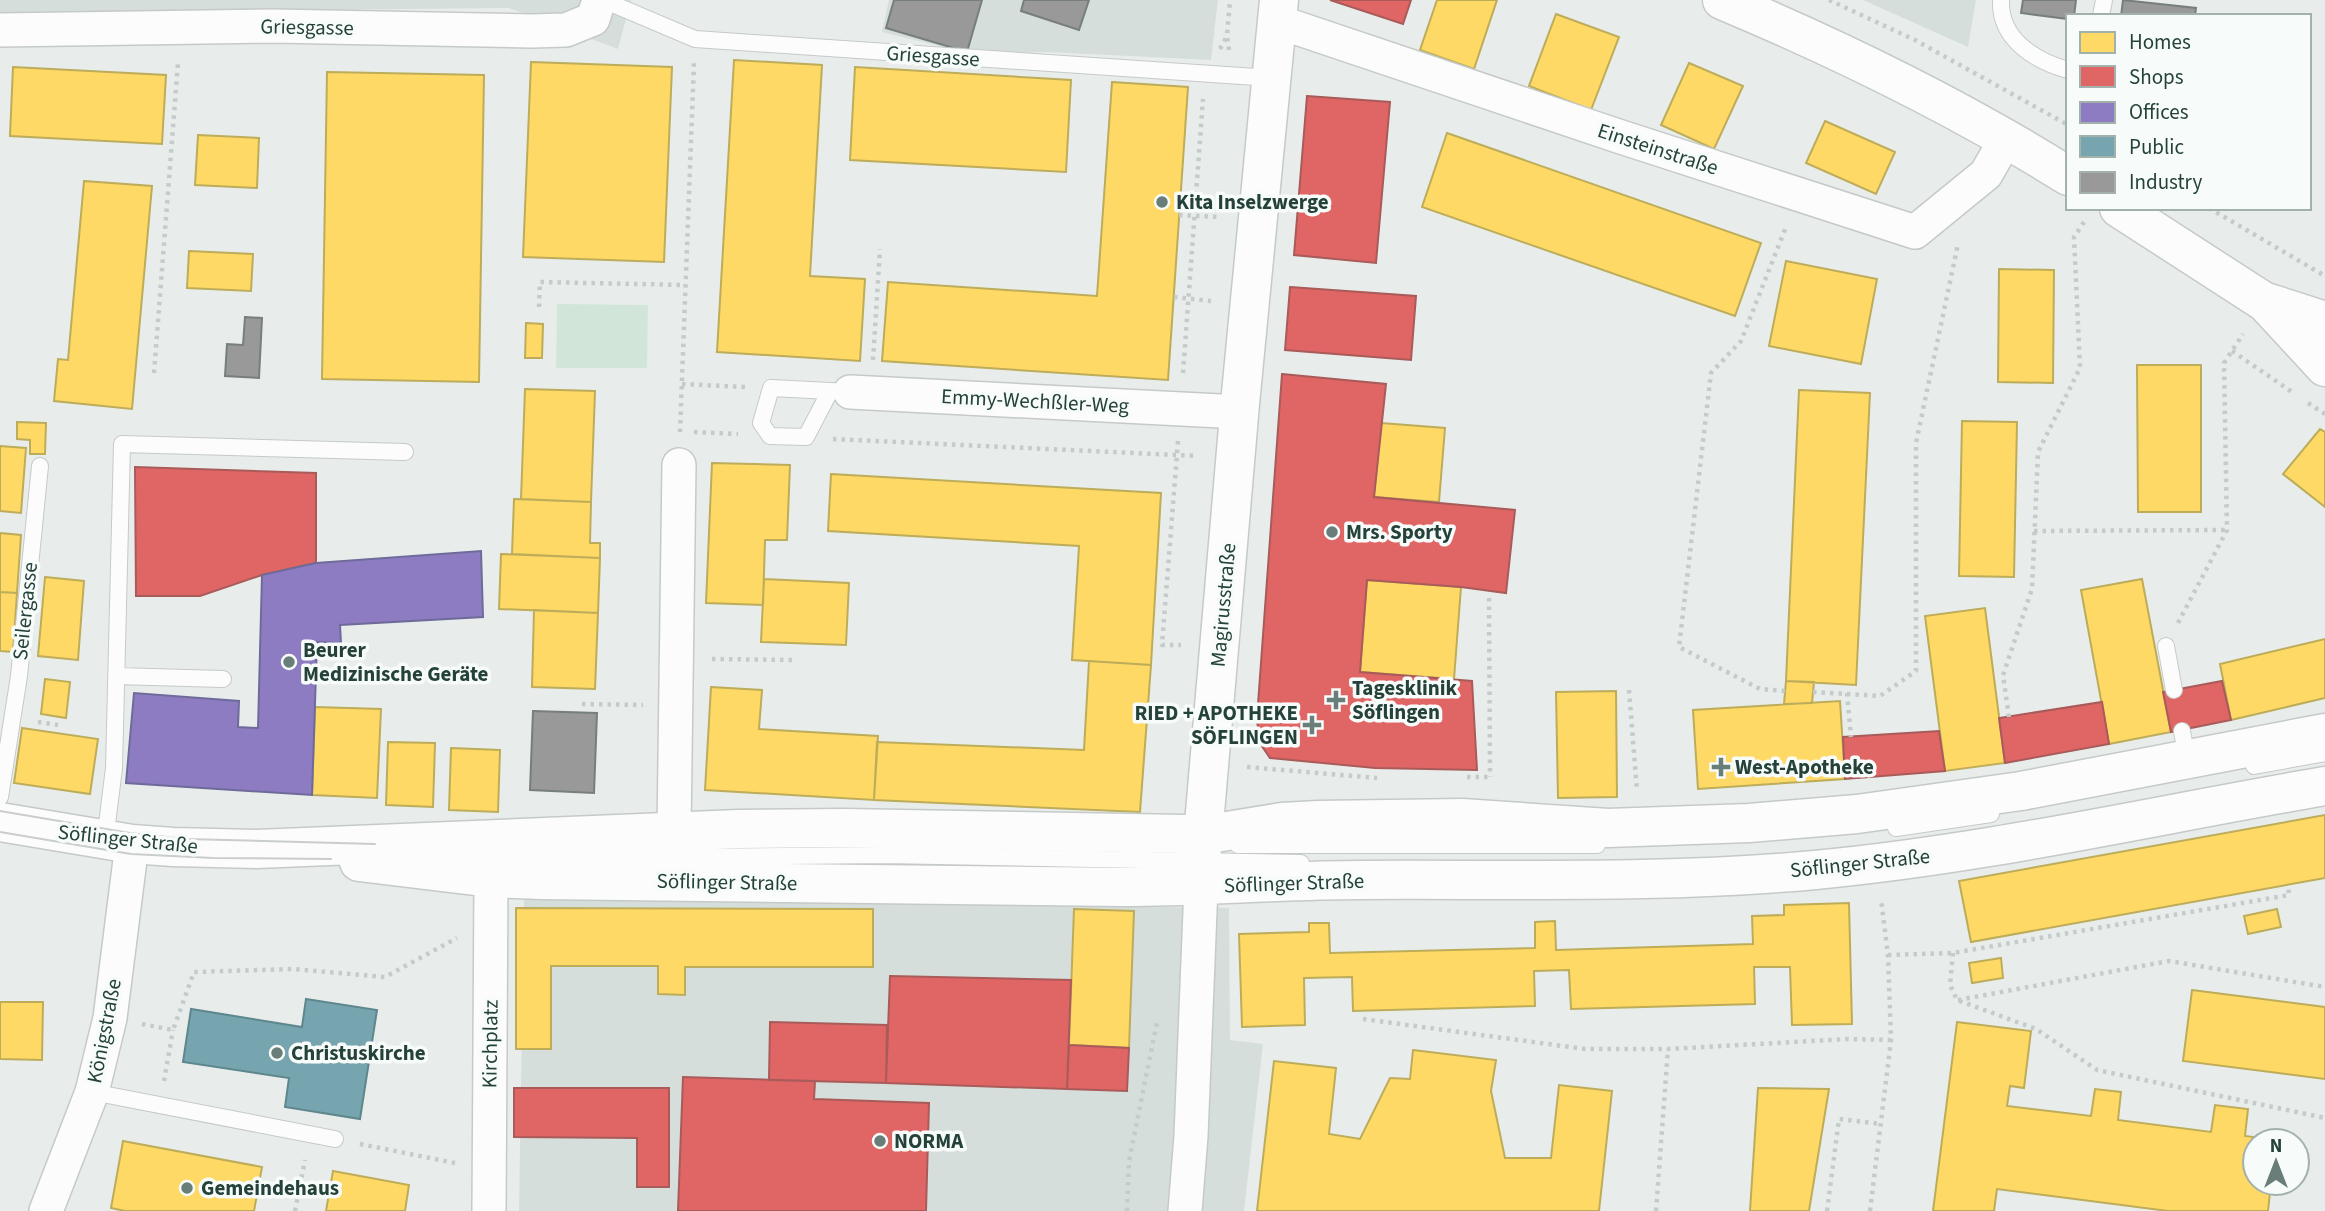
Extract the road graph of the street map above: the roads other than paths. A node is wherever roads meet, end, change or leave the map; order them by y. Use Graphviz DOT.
graph roads {
  1 [pos="601,0"];
  2 [pos="1722,0"];
  3 [pos="2001,0"];
  4 [pos="1278,11"];
  5 [pos="0,30"];
  6 [pos="2066,69"];
  7 [pos="1271,78"];
  8 [pos="2006,139"];
  9 [pos="2066,175"];
  10 [pos="2102,213"];
  11 [pos="2263,300"];
  12 [pos="2325,321"];
  13 [pos="2325,367"];
  14 [pos="850,392"];
  15 [pos="1240,412"];
  16 [pos="405,452"];
  17 [pos="679,465"];
  18 [pos="40,467"];
  19 [pos="2166,646"];
  20 [pos="116,676"];
  21 [pos="223,679"];
  22 [pos="2174,690"];
  23 [pos="2325,733"];
  24 [pos="2325,753"];
  25 [pos="2325,769"];
  26 [pos="2325,786"];
  27 [pos="0,797"];
  28 [pos="2004,812"];
  29 [pos="0,822"];
  30 [pos="1993,830"];
  31 [pos="674,831"];
  32 [pos="1973,833"];
  33 [pos="1627,836"];
  34 [pos="1954,836"];
  35 [pos="119,842"];
  36 [pos="375,844"];
  37 [pos="1881,846"];
  38 [pos="257,849"];
  39 [pos="1202,856"];
  40 [pos="331,859"];
  41 [pos="1552,861"];
  42 [pos="1594,861"];
  43 [pos="1316,863"];
  44 [pos="491,878"];
  45 [pos="92,1093"];
  46 [pos="335,1139"];
  47 [pos="46,1211"];
  48 [pos="489,1211"];
  49 [pos="1185,1211"];
  1 -- 5 [label="street, Griesgasse"];
  1 -- 7 [label="lane, Griesgasse"];
  2 -- 8 [label="street"];
  3 -- 6 [label="lane"];
  4 -- 7 [label="street, Magirusstraße"];
  4 -- 8 [label="street, Einsteinstraße"];
  7 -- 15 [label="street, Magirusstraße"];
  8 -- 9 [label="street"];
  10 -- 11 [label="street"];
  11 -- 12 [label="street"];
  11 -- 13 [label="street"];
  14 -- 14 [label="lane, Emmy-Wechßler-Weg"];
  14 -- 15 [label="street, Emmy-Wechßler-Weg"];
  15 -- 39 [label="street, Magirusstraße"];
  16 -- 20 [label="lane"];
  17 -- 31 [label="street"];
  18 -- 27 [label="lane, Seilergasse"];
  19 -- 22 [label="lane"];
  20 -- 21 [label="lane"];
  20 -- 35 [label="lane"];
  23 -- 33 [label="street, Söflinger Straße"];
  24 -- 25 [label="lane"];
  26 -- 37 [label="street, Söflinger Straße"];
  28 -- 37 [label="lane"];
  29 -- 35 [label="street, Söflinger Straße"];
  30 -- 32 [label="lane"];
  31 -- 36 [label="street, Söflinger Straße"];
  31 -- 39 [label="street, Söflinger Straße"];
  33 -- 39 [label="lane"];
  33 -- 39 [label="street, Söflinger Straße"];
  34 -- 37 [label="lane"];
  35 -- 38 [label="street, Söflinger Straße"];
  35 -- 45 [label="street, Königstraße"];
  36 -- 38 [label="street, Söflinger Straße"];
  36 -- 39 [label="lane"];
  37 -- 39 [label="street, Söflinger Straße"];
  38 -- 40 [label="street, Söflinger Straße"];
  39 -- 40 [label="lane"];
  39 -- 43 [label="lane"];
  39 -- 44 [label="street, Söflinger Straße"];
  39 -- 49 [label="street, Magirusstraße"];
  40 -- 44 [label="street, Söflinger Straße"];
  41 -- 42 [label="lane"];
  44 -- 48 [label="street, Kirchplatz"];
  45 -- 46 [label="lane"];
  45 -- 47 [label="street, Königstraße"];
}
